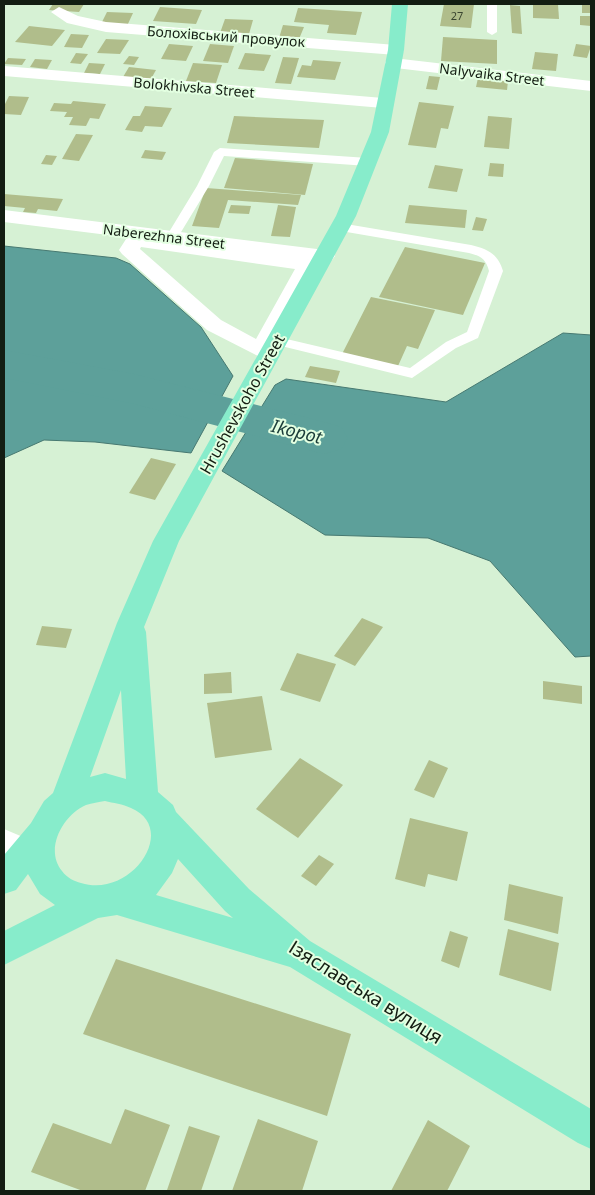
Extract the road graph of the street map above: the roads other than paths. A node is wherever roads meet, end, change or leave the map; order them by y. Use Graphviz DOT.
graph roads {
  1 [pos="400,4"];
  2 [pos="492,4"];
  3 [pos="59,12"];
  4 [pos="492,32"];
  5 [pos="394,56"];
  6 [pos="4,71"];
  7 [pos="591,86"];
  8 [pos="383,103"];
  9 [pos="368,162"];
  10 [pos="4,216"];
  11 [pos="340,227"];
  12 [pos="172,237"];
  13 [pos="135,240"];
  14 [pos="325,256"];
  15 [pos="275,346"];
  16 [pos="131,623"];
  17 [pos="143,795"];
  18 [pos="66,801"];
  19 [pos="165,822"];
  20 [pos="23,844"];
  21 [pos="4,879"];
  22 [pos="106,901"];
  23 [pos="4,949"];
  24 [pos="298,953"];
  25 [pos="591,1130"];
  1 -- 5 [label="main road, Hrushevskoho Street"];
  2 -- 4 [label="lane"];
  3 -- 5 [label="street, Болохівський провулок"];
  5 -- 7 [label="street, Nalyvaika Street"];
  5 -- 8 [label="main road, Hrushevskoho Street"];
  6 -- 8 [label="street, Bolokhivska Street"];
  8 -- 9 [label="main road, Hrushevskoho Street"];
  9 -- 11 [label="main road, Hrushevskoho Street"];
  9 -- 12 [label="lane"];
  10 -- 12 [label="street, Naberezhna Street"];
  11 -- 14 [label="main road, Hrushevskoho Street"];
  11 -- 15 [label="lane"];
  12 -- 14 [label="street, Naberezhna Street"];
  13 -- 13 [label="street"];
  14 -- 15 [label="main road, Hrushevskoho Street"];
  15 -- 16 [label="main road, Hrushevskoho Street"];
  16 -- 17 [label="main road"];
  16 -- 18 [label="main road, Hrushevskoho Street"];
  17 -- 18 [label="main road, Hrushevskoho Street"];
  17 -- 19 [label="main road"];
  18 -- 20 [label="main road, Hrushevskoho Street"];
  19 -- 22 [label="main road"];
  19 -- 24 [label="main road, Ізяславська вулиця"];
  20 -- 21 [label="main road, Hrushevskoho Street"];
  20 -- 22 [label="main road, Hrushevskoho Street"];
  22 -- 23 [label="main road"];
  22 -- 24 [label="main road, Hrushevskoho Street"];
  24 -- 25 [label="main road, Ізяславська вулиця"];
}
